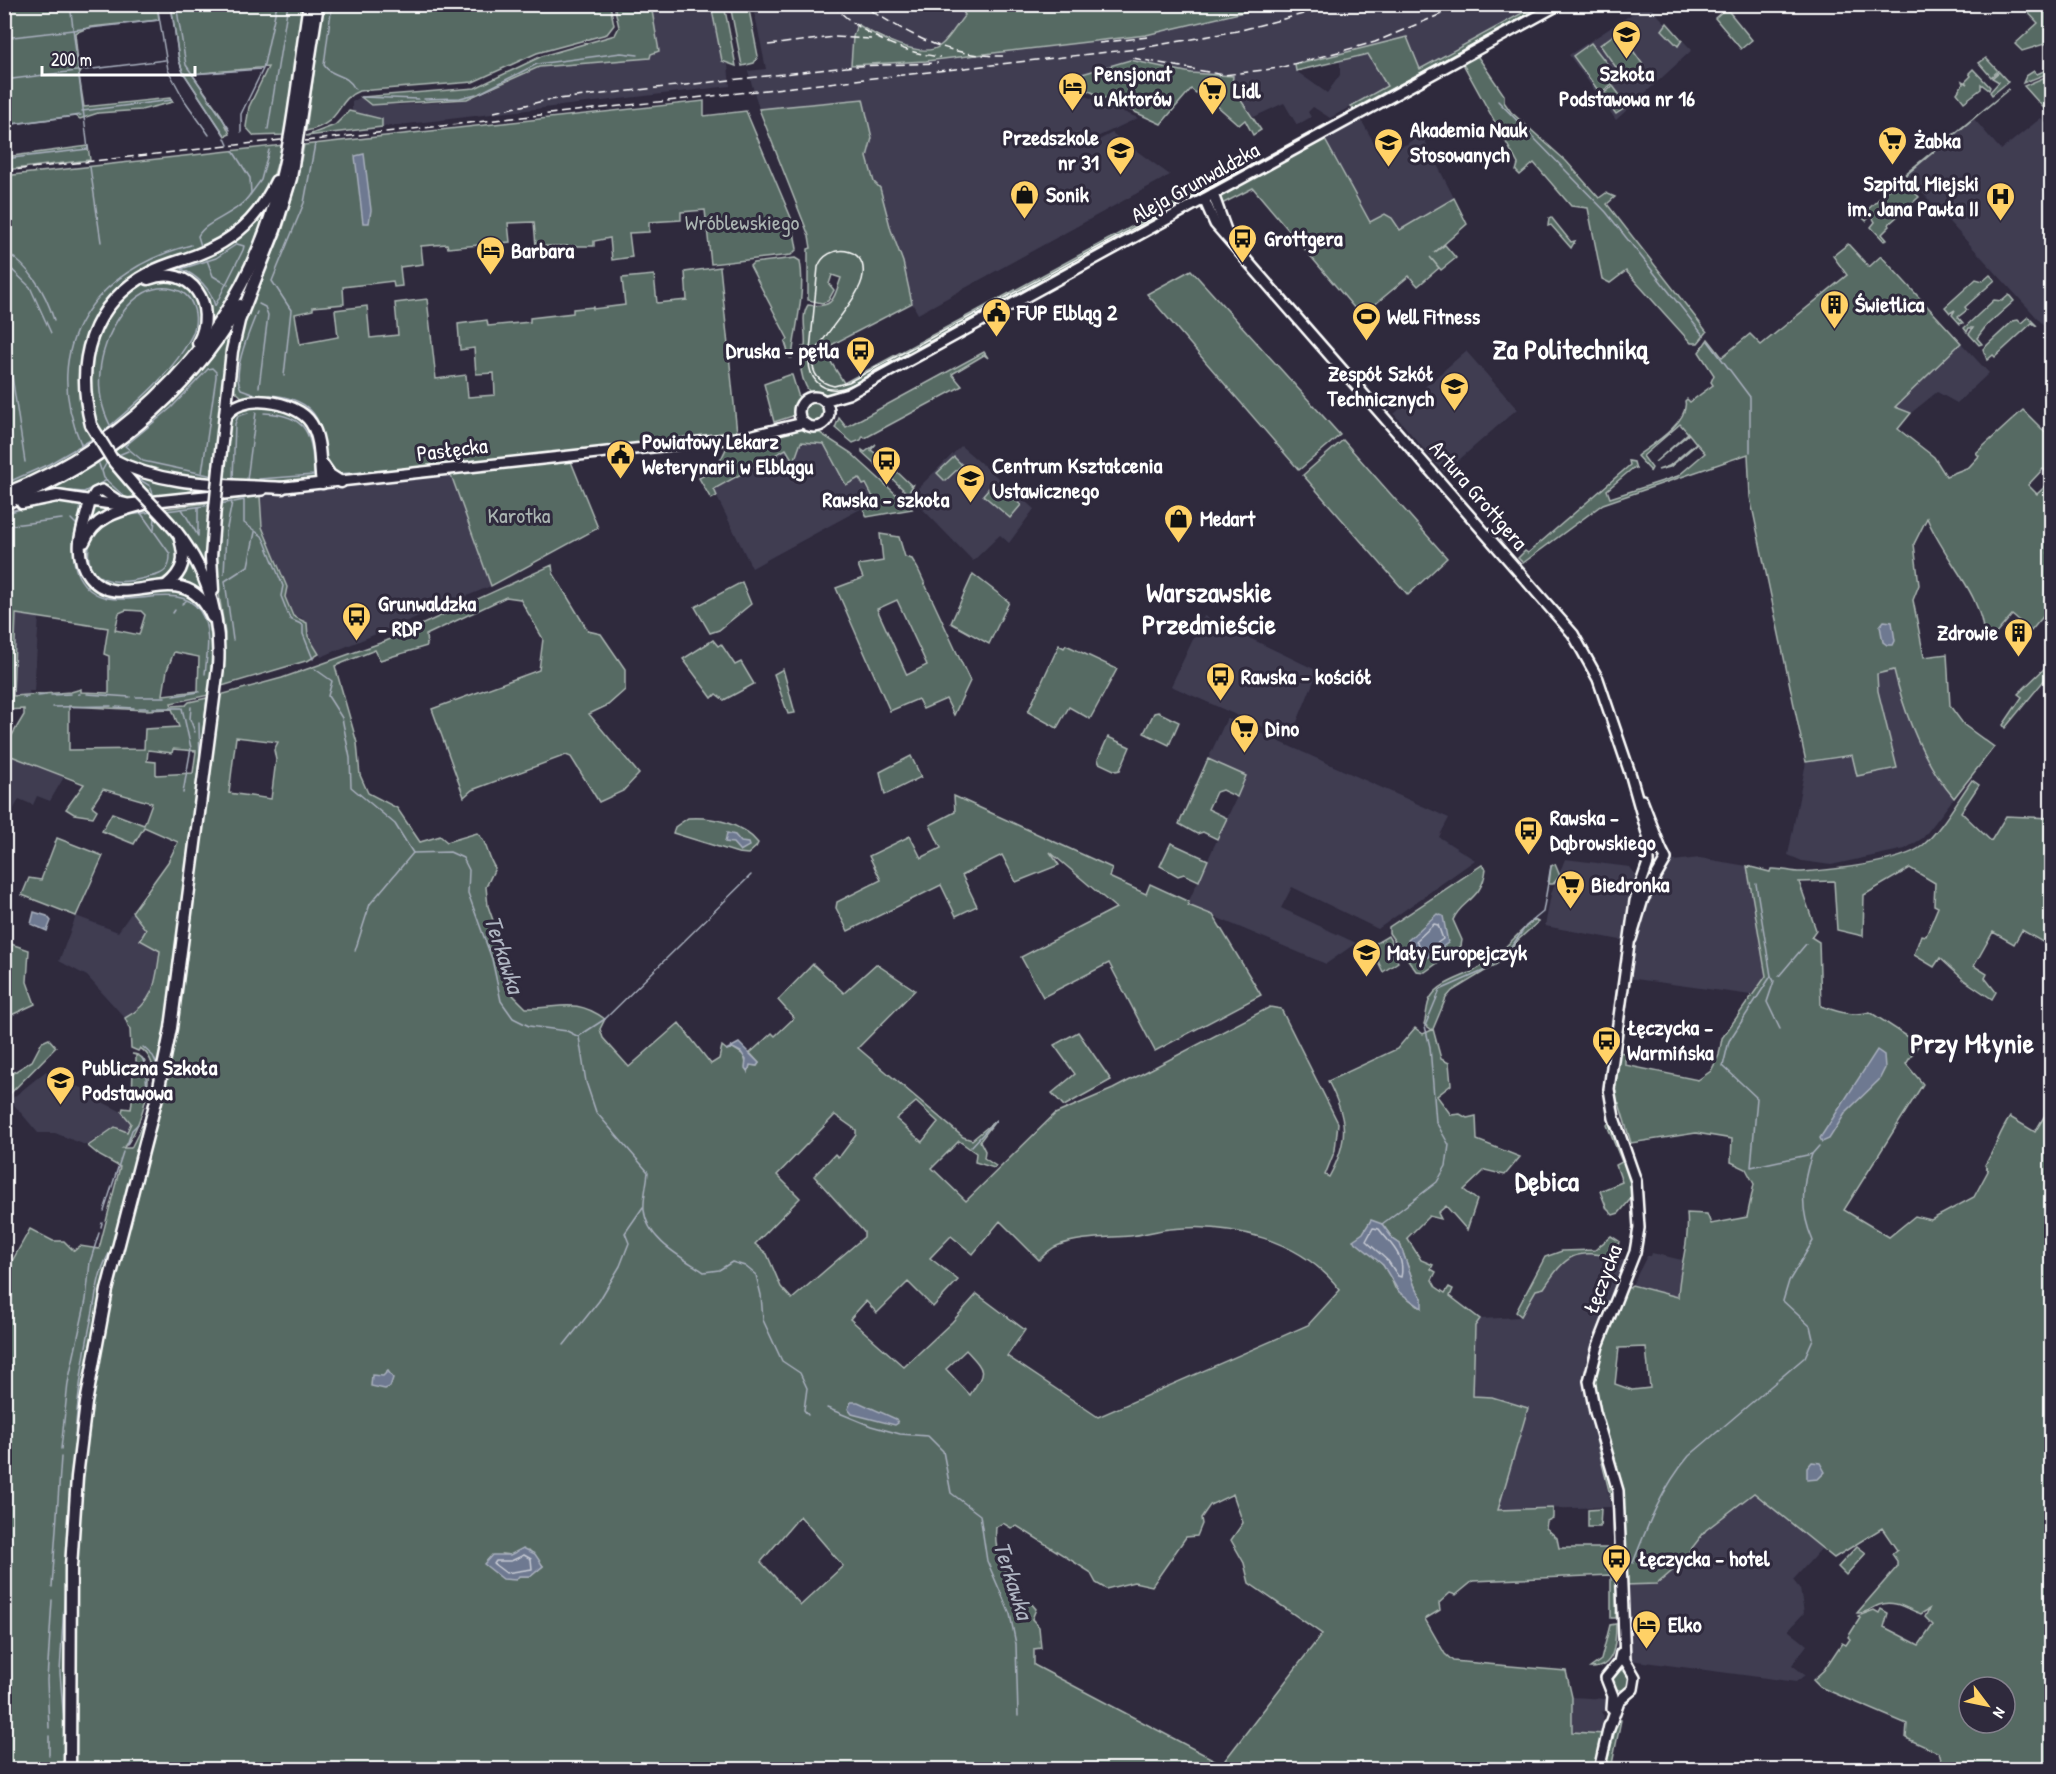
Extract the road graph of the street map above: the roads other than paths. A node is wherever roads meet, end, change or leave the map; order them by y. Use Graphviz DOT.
graph roads {
  1 [pos="309,4"];
  2 [pos="318,4"];
  3 [pos="1560,4"];
  4 [pos="285,162"];
  5 [pos="1209,196"];
  6 [pos="263,263"];
  7 [pos="130,287"];
  8 [pos="178,374"];
  9 [pos="227,377"];
  10 [pos="244,402"];
  11 [pos="827,406"];
  12 [pos="801,418"];
  13 [pos="223,424"];
  14 [pos="112,459"];
  15 [pos="319,459"];
  16 [pos="341,482"];
  17 [pos="322,483"];
  18 [pos="282,488"];
  19 [pos="4,494"];
  20 [pos="90,501"];
  21 [pos="148,503"];
  22 [pos="4,504"];
  23 [pos="4,508"];
  24 [pos="178,533"];
  25 [pos="81,550"];
  26 [pos="167,585"];
  27 [pos="215,611"];
  28 [pos="218,630"];
  29 [pos="1631,776"];
  30 [pos="1663,850"];
  31 [pos="1650,851"];
  32 [pos="1648,863"];
  33 [pos="1663,865"];
  34 [pos="1631,939"];
  35 [pos="1624,1633"];
  36 [pos="1609,1729"];
  37 [pos="70,1770"];
  38 [pos="1599,1770"];
  1 -- 4 [label="highway"];
  2 -- 6 [label="highway"];
  3 -- 5 [label="main road, Aleja Grunwaldzka"];
  4 -- 7 [label="highway"];
  4 -- 8 [label="highway"];
  5 -- 11 [label="main road, Aleja Grunwaldzka"];
  5 -- 29 [label="main road, Artura Grottgera"];
  6 -- 9 [label="highway"];
  6 -- 22 [label="highway"];
  7 -- 8 [label="highway"];
  7 -- 14 [label="highway, bridge"];
  8 -- 19 [label="highway"];
  9 -- 10 [label="highway"];
  9 -- 13 [label="highway"];
  10 -- 13 [label="highway"];
  10 -- 15 [label="highway"];
  11 -- 12 [label="main road"];
  11 -- 12 [label="main road"];
  12 -- 16 [label="main road, Pasłęcka"];
  13 -- 27 [label="highway, bridge"];
  14 -- 18 [label="highway"];
  14 -- 24 [label="highway, bridge"];
  15 -- 16 [label="highway"];
  15 -- 17 [label="highway"];
  16 -- 17 [label="main road, Pasłęcka"];
  17 -- 18 [label="main road, Pasłęcka"];
  18 -- 21 [label="main road, Pasłęcka"];
  20 -- 21 [label="main road, Pasłęcka"];
  20 -- 23 [label="highway"];
  20 -- 25 [label="highway"];
  21 -- 25 [label="highway"];
  24 -- 26 [label="highway"];
  24 -- 27 [label="highway"];
  25 -- 26 [label="highway"];
  26 -- 28 [label="highway"];
  27 -- 28 [label="highway"];
  28 -- 37 [label="highway"];
  29 -- 30 [label="main road, Artura Grottgera"];
  29 -- 31 [label="main road, Artura Grottgera"];
  30 -- 31 [label="main road"];
  30 -- 33 [label="main road"];
  31 -- 32 [label="main road"];
  32 -- 33 [label="main road"];
  32 -- 34 [label="main road, Łęczycka"];
  33 -- 34 [label="main road, Łęczycka"];
  34 -- 35 [label="main road, Łęczycka"];
  35 -- 36 [label="main road, Łęczycka"];
  35 -- 36 [label="main road, Łęczycka"];
  36 -- 38 [label="main road, Łęczycka"];
}
